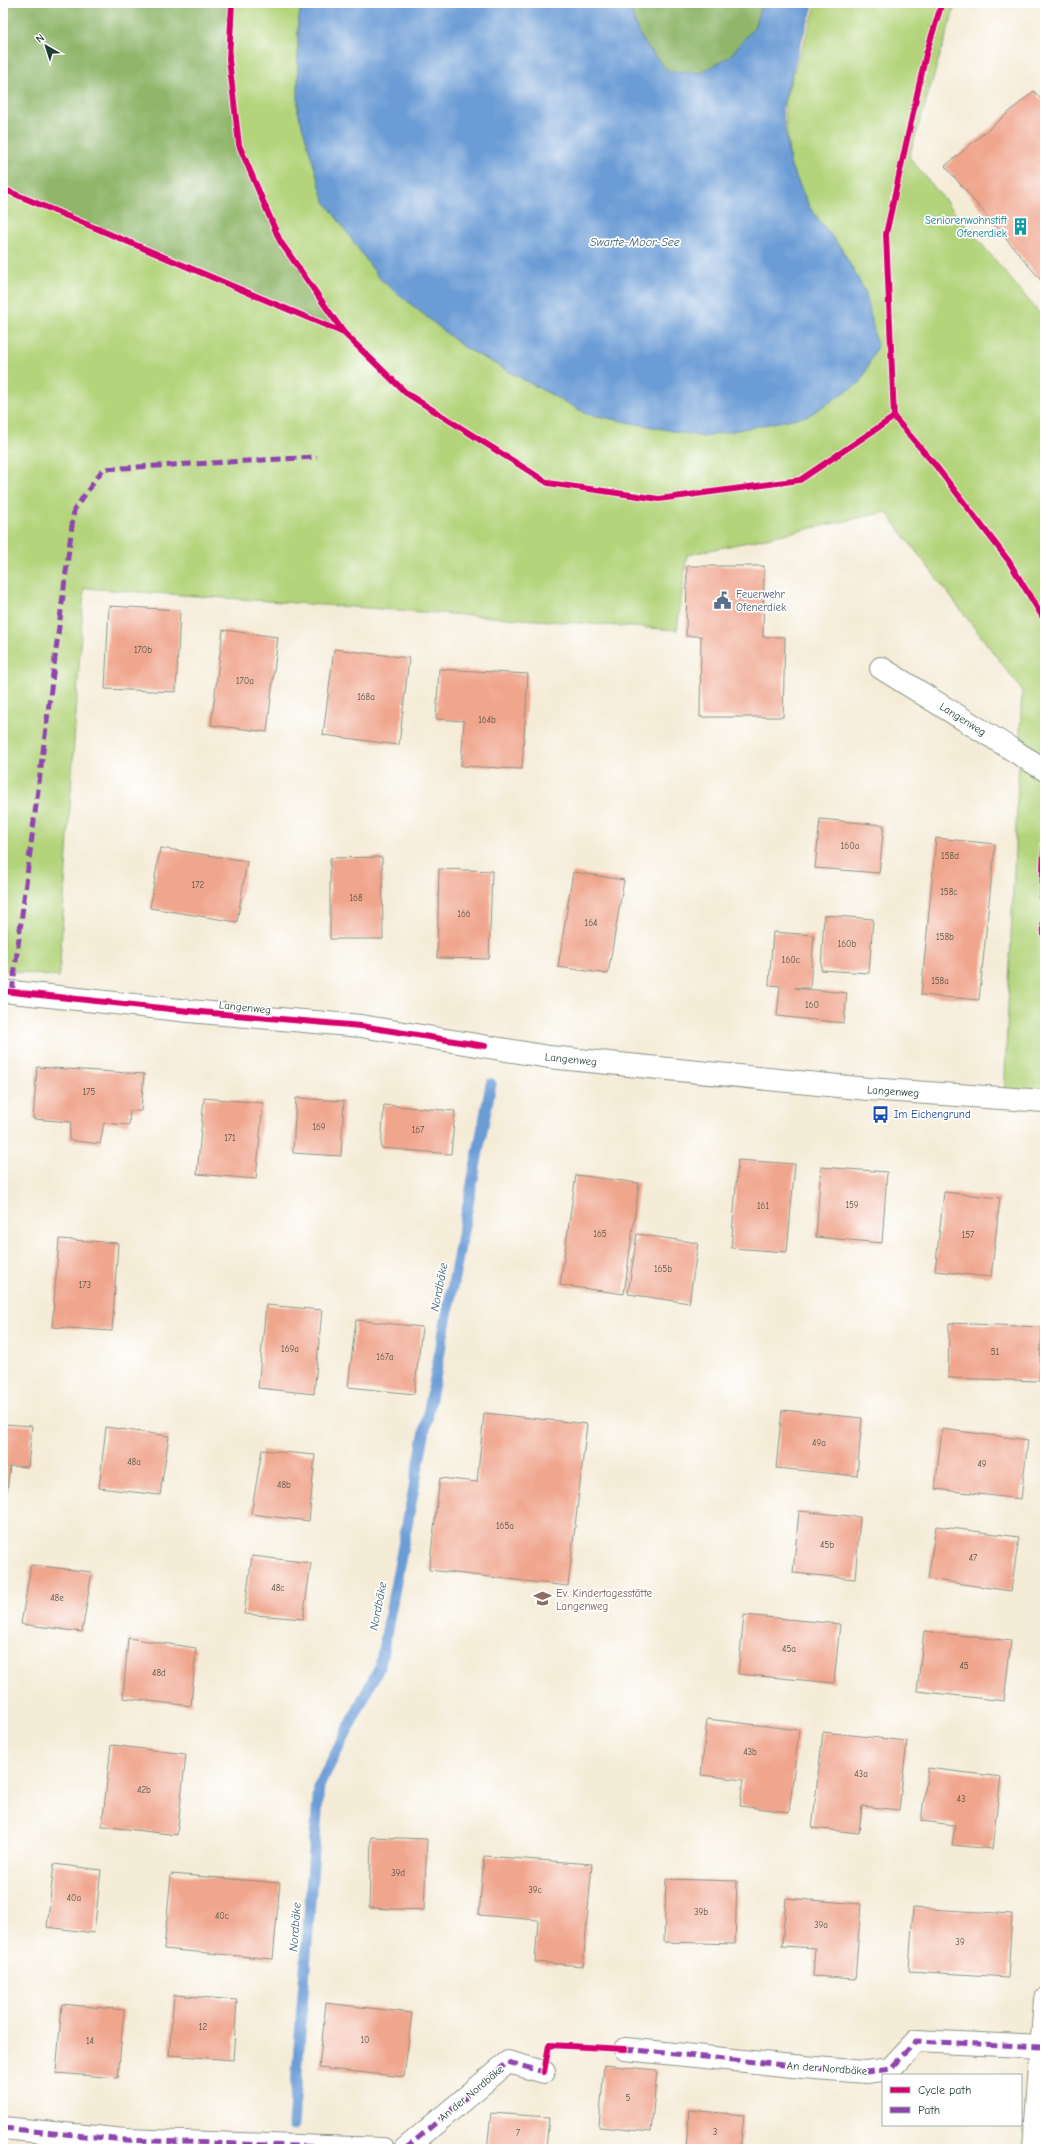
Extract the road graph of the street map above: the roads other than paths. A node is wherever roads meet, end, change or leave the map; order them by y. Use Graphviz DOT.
graph roads {
  1 [pos="881,668"];
  2 [pos="1045,770"];
  3 [pos="3,991"];
  4 [pos="1045,1101"];
  5 [pos="1045,1999"];
  6 [pos="1042,2047"];
  7 [pos="625,2049"];
  8 [pos="544,2072"];
  9 [pos="3,2128"];
  10 [pos="383,2149"];
  11 [pos="405,2149"];
  12 [pos="1034,2149"];
  1 -- 2 [label="street, Langenweg"];
  3 -- 4 [label="street, Langenweg"];
  5 -- 6 [label="street"];
  6 -- 7 [label="street, An der Nordbäke"];
  6 -- 12 [label="street"];
  8 -- 11 [label="street, An der Nordbäke"];
  9 -- 10 [label="street"];
}
